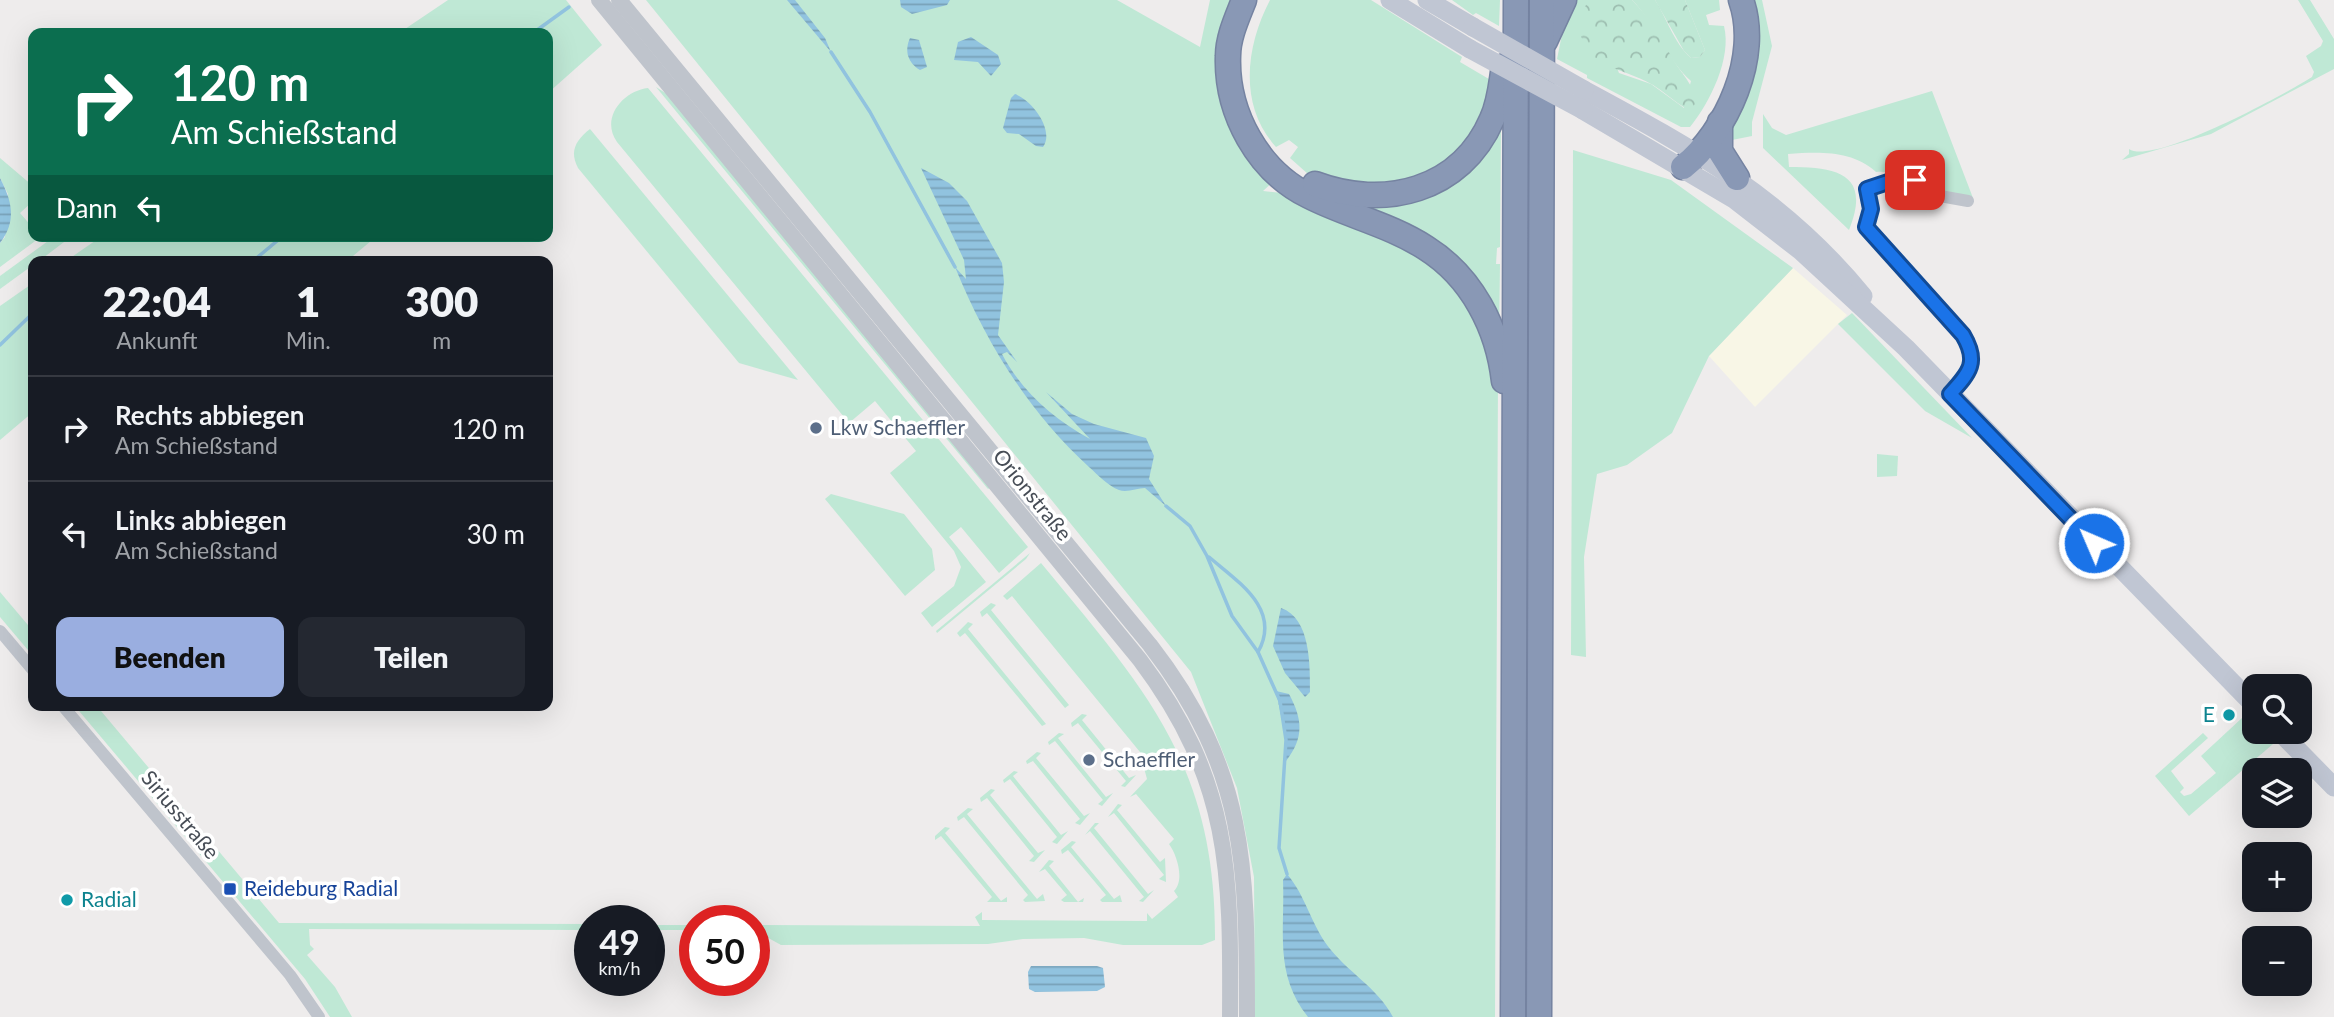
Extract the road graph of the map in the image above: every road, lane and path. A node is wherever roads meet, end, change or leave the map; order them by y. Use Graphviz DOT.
graph roads {
  1 [pos="599,0"];
  2 [pos="619,0"];
  3 [pos="1244,0"];
  4 [pos="1261,0"];
  5 [pos="1390,0"];
  6 [pos="1427,0"];
  7 [pos="1515,0"];
  8 [pos="1542,0"];
  9 [pos="1564,0"];
  10 [pos="1727,0"];
  11 [pos="1741,0"];
  12 [pos="1541,49"];
  13 [pos="1720,121"];
  14 [pos="1690,155"];
  15 [pos="1737,178"];
  16 [pos="1968,201"];
  17 [pos="1906,348"];
  18 [pos="1950,394"];
  19 [pos="1514,473"];
  20 [pos="0,631"];
  21 [pos="28,664"];
  22 [pos="2242,693"];
  23 [pos="67,711"];
  24 [pos="2292,744"];
  25 [pos="2334,787"];
  26 [pos="319,1017"];
  27 [pos="1230,1017"];
  28 [pos="1247,1017"];
  29 [pos="1513,1017"];
  30 [pos="1539,1017"];
  1 -- 27 [label="street, Orionstraße"];
  2 -- 28 [label="street, Orionstraße"];
  3 -- 19 [label="highway"];
  4 -- 7 [label="highway"];
  5 -- 14 [label="main road, bridge"];
  6 -- 14 [label="main road, bridge"];
  7 -- 19 [label="highway"];
  8 -- 12 [label="highway"];
  9 -- 12 [label="highway"];
  10 -- 14 [label="highway"];
  11 -- 13 [label="highway"];
  12 -- 30 [label="highway"];
  13 -- 14 [label="highway"];
  13 -- 15 [label="highway"];
  14 -- 15 [label="main road"];
  14 -- 17 [label="main road"];
  15 -- 17 [label="main road"];
  16 -- 18 [label="street"];
  17 -- 18 [label="main road"];
  18 -- 22 [label="main road"];
  19 -- 29 [label="highway"];
  20 -- 21 [label="street"];
  23 -- 26 [label="street, Siriusstraße"];
  24 -- 25 [label="main road"];
}
